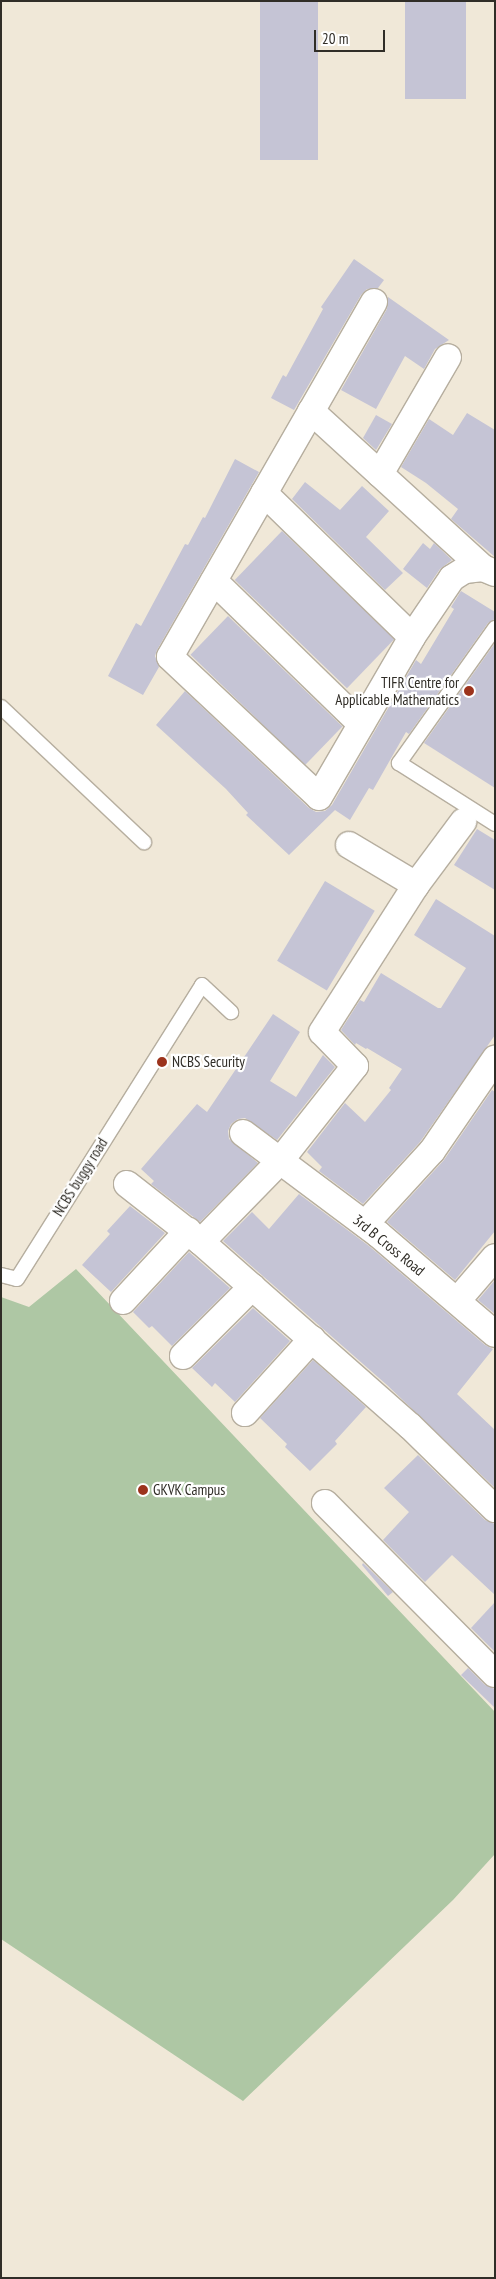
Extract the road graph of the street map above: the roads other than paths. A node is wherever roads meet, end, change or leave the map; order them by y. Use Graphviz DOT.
graph roads {
  1 [pos="374,302"];
  2 [pos="448,357"];
  3 [pos="311,411"];
  4 [pos="380,474"];
  5 [pos="264,493"];
  6 [pos="489,571"];
  7 [pos="214,580"];
  8 [pos="495,628"];
  9 [pos="412,637"];
  10 [pos="1,707"];
  11 [pos="362,724"];
  12 [pos="463,822"];
  13 [pos="495,824"];
  14 [pos="144,842"];
  15 [pos="349,845"];
  16 [pos="416,885"];
  17 [pos="231,1012"];
  18 [pos="495,1059"];
  19 [pos="243,1133"];
  20 [pos="280,1160"];
  21 [pos="127,1184"];
  22 [pos="365,1224"];
  23 [pos="194,1236"];
  24 [pos="495,1257"];
  25 [pos="1,1275"];
  26 [pos="252,1287"];
  27 [pos="123,1302"];
  28 [pos="457,1302"];
  29 [pos="495,1334"];
  30 [pos="312,1339"];
  31 [pos="183,1356"];
  32 [pos="244,1413"];
  33 [pos="325,1503"];
  34 [pos="495,1510"];
  35 [pos="495,1674"];
  1 -- 3 [label="street"];
  2 -- 4 [label="street"];
  3 -- 4 [label="street"];
  3 -- 5 [label="street"];
  4 -- 6 [label="street"];
  5 -- 7 [label="street"];
  5 -- 9 [label="street"];
  6 -- 9 [label="street"];
  7 -- 11 [label="street"];
  7 -- 11 [label="street"];
  8 -- 13 [label="lane"];
  9 -- 11 [label="street"];
  10 -- 14 [label="lane"];
  12 -- 16 [label="street"];
  15 -- 16 [label="street"];
  16 -- 20 [label="street"];
  17 -- 25 [label="lane, NCBS buggy road"];
  18 -- 22 [label="street"];
  19 -- 20 [label="street, 3rd B Cross Road"];
  20 -- 22 [label="street, 3rd B Cross Road"];
  20 -- 23 [label="street"];
  21 -- 23 [label="street"];
  22 -- 28 [label="street, 3rd B Cross Road"];
  23 -- 26 [label="street"];
  23 -- 27 [label="street"];
  24 -- 28 [label="street"];
  26 -- 30 [label="street"];
  26 -- 31 [label="street"];
  28 -- 29 [label="street, 3rd B Cross Road"];
  30 -- 32 [label="street"];
  30 -- 34 [label="street"];
  33 -- 35 [label="street"];
}
